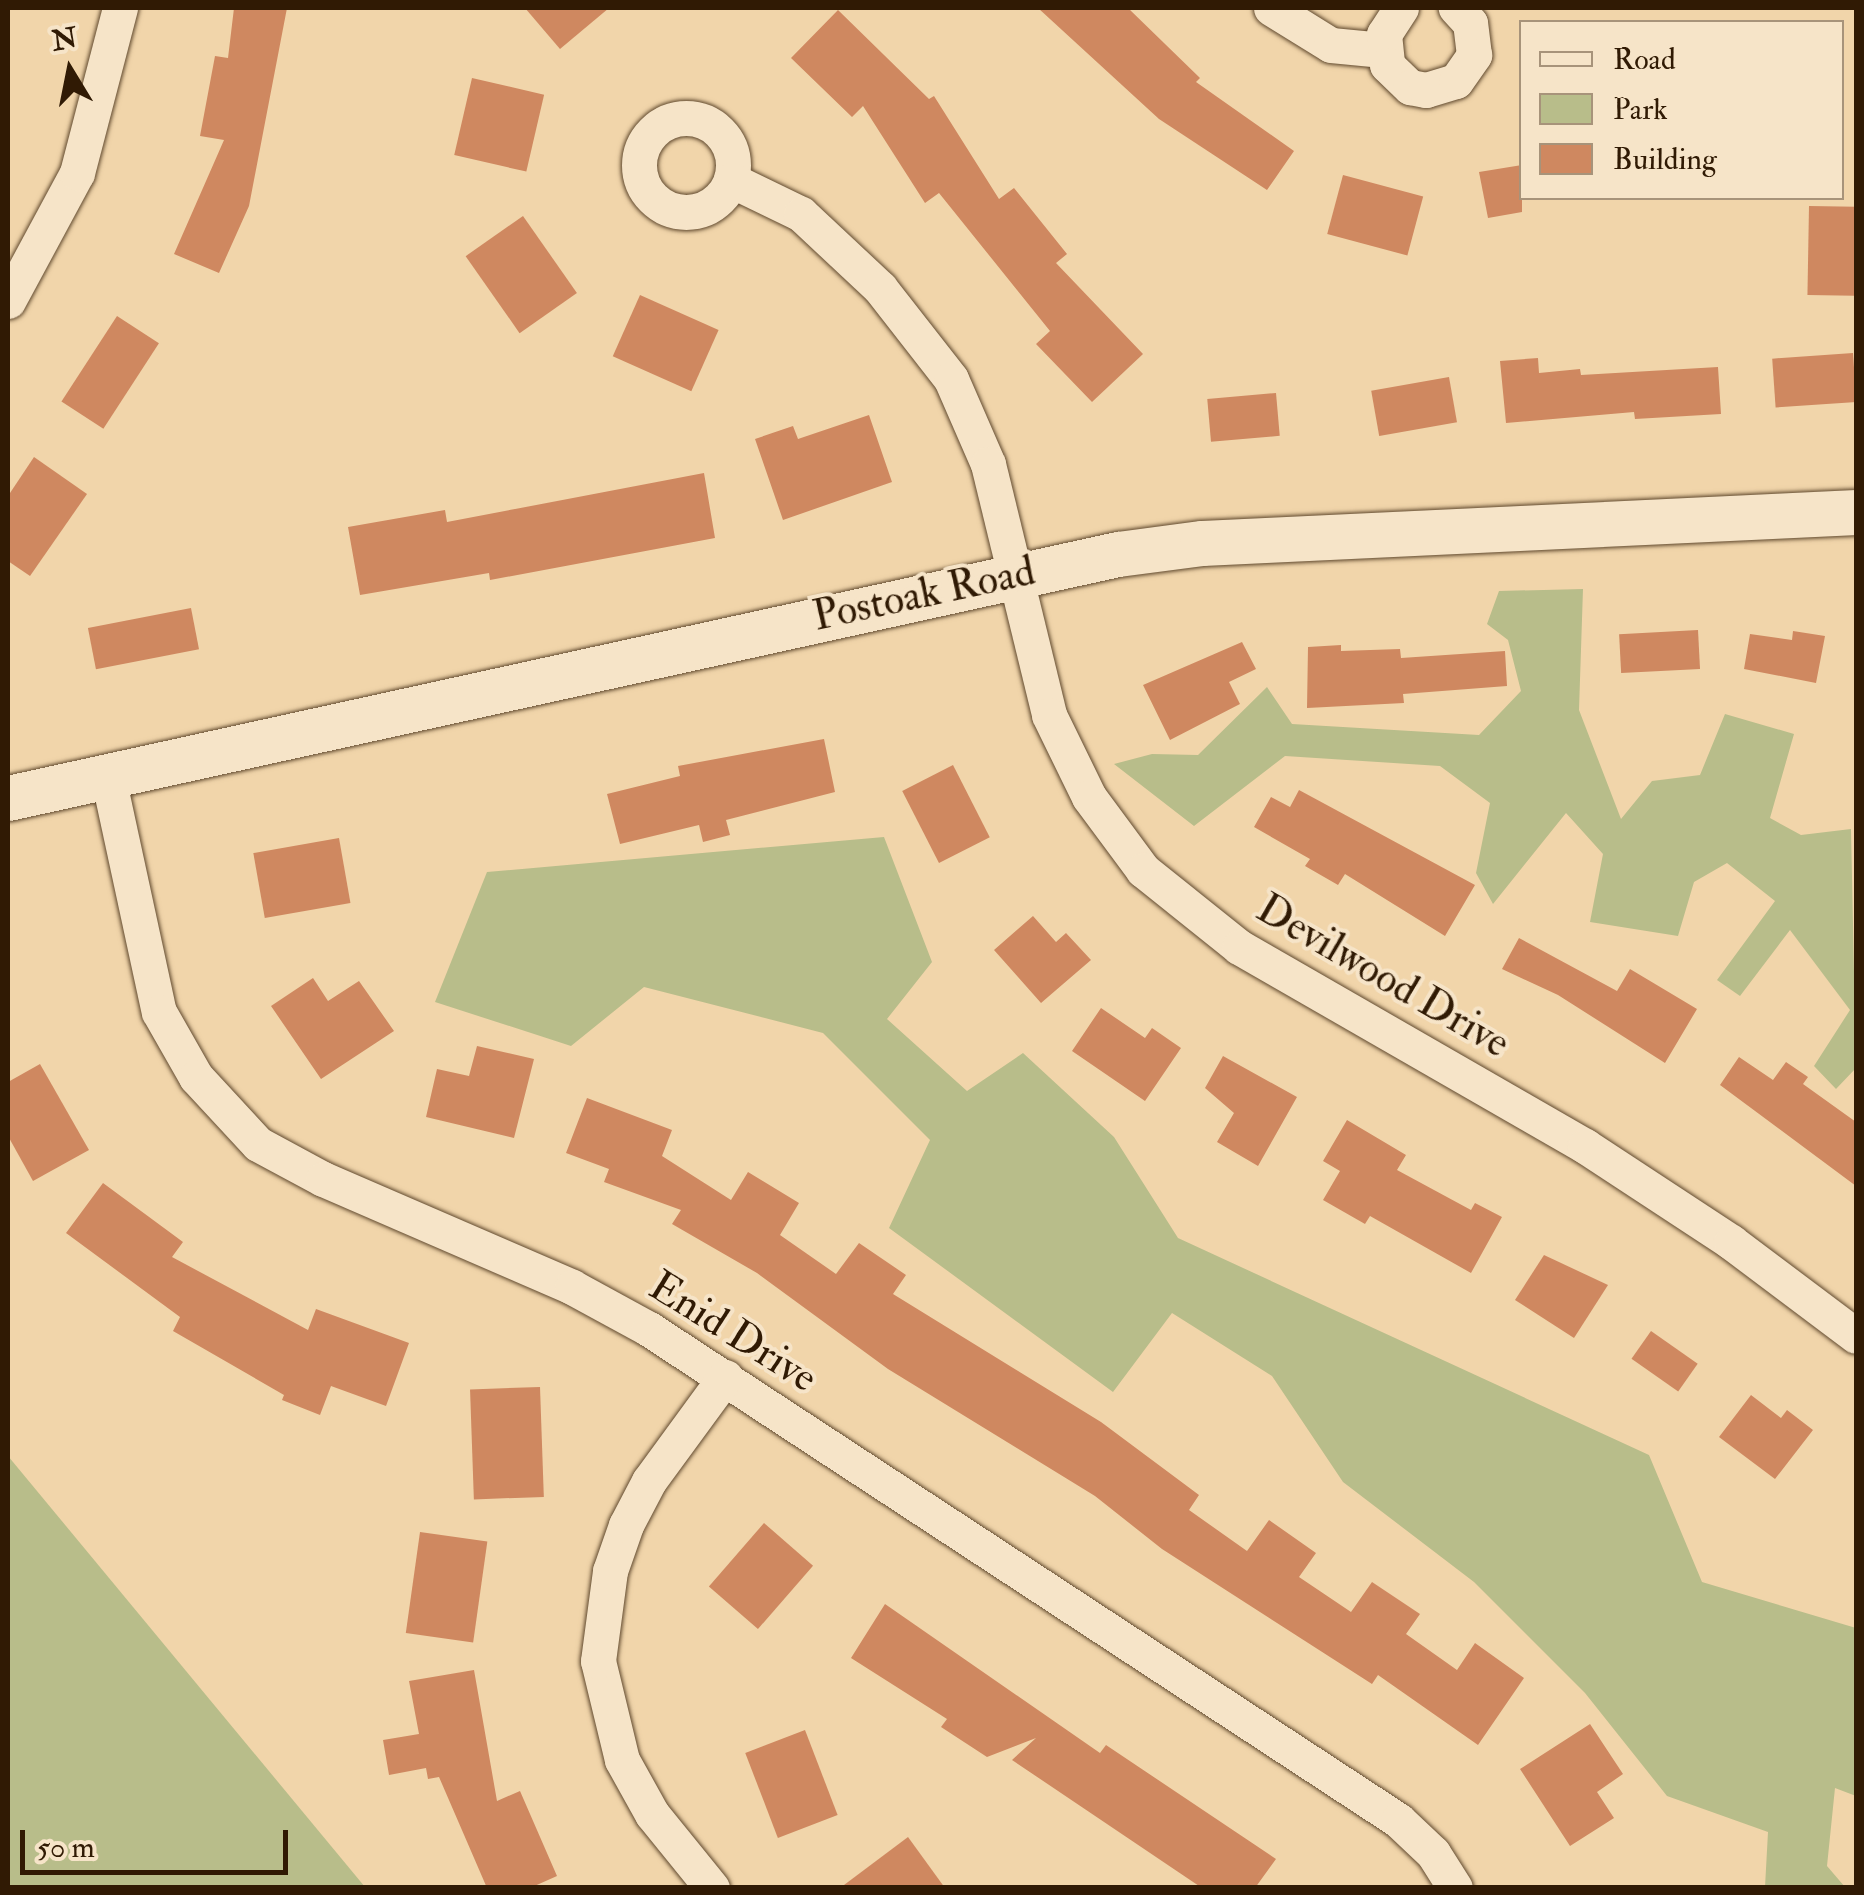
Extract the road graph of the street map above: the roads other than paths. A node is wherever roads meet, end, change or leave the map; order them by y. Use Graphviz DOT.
graph roads {
  1 [pos="120,8"];
  2 [pos="1271,8"];
  3 [pos="1401,8"];
  4 [pos="1456,8"];
  5 [pos="1383,50"];
  6 [pos="732,180"];
  7 [pos="8,301"];
  8 [pos="1856,512"];
  9 [pos="1015,573"];
  10 [pos="108,777"];
  11 [pos="8,798"];
  12 [pos="1856,1336"];
  13 [pos="725,1377"];
  14 [pos="712,1888"];
  15 [pos="1456,1888"];
  1 -- 7 [label="street"];
  2 -- 5 [label="street"];
  3 -- 5 [label="street"];
  4 -- 5 [label="street"];
  6 -- 9 [label="street, Devilwood Drive"];
  8 -- 9 [label="street, Postoak Road"];
  9 -- 10 [label="street, Postoak Road"];
  9 -- 12 [label="street, Devilwood Drive"];
  10 -- 11 [label="street, Postoak Road"];
  10 -- 13 [label="street, Enid Drive"];
  13 -- 14 [label="street"];
  13 -- 15 [label="street, Enid Drive"];
}
